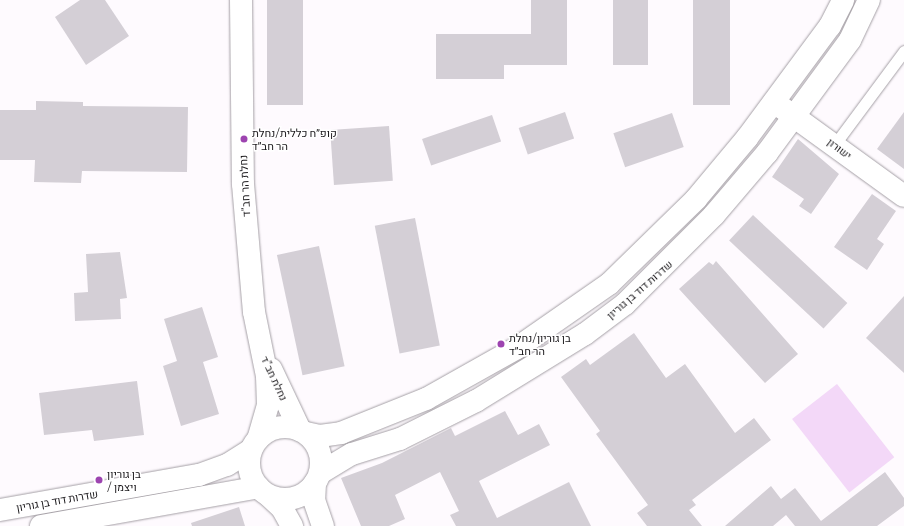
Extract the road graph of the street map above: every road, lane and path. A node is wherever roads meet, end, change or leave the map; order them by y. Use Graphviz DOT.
graph roads {
  1 [pos="241,0"];
  2 [pos="843,0"];
  3 [pos="868,0"];
  4 [pos="904,51"];
  5 [pos="774,102"];
  6 [pos="796,115"];
  7 [pos="835,144"];
  8 [pos="904,196"];
  9 [pos="261,346"];
  10 [pos="303,431"];
  11 [pos="254,445"];
  12 [pos="317,478"];
  13 [pos="264,492"];
  14 [pos="0,510"];
  15 [pos="40,526"];
  16 [pos="292,526"];
  17 [pos="323,526"];
  1 -- 9 [label="street, נחלת הר חב\"ד"];
  2 -- 5 [label="street"];
  3 -- 6 [label="street, שדרות דוד בן גוריון"];
  4 -- 7 [label="lane"];
  5 -- 6 [label="street, ישורון"];
  5 -- 10 [label="street"];
  6 -- 7 [label="street, ישורון"];
  6 -- 12 [label="street, שדרות דוד בן גוריון"];
  7 -- 8 [label="street, ישורון"];
  9 -- 10 [label="street, נחלת חב\"ד"];
  9 -- 11 [label="street, נחלת חב\"ד"];
  10 -- 11 [label="street"];
  10 -- 12 [label="street"];
  11 -- 13 [label="street"];
  11 -- 14 [label="street, שדרות דוד בן גוריון"];
  12 -- 13 [label="street"];
  12 -- 17 [label="street"];
  13 -- 15 [label="street, שדרות דוד בן גוריון"];
  13 -- 16 [label="street"];
}
